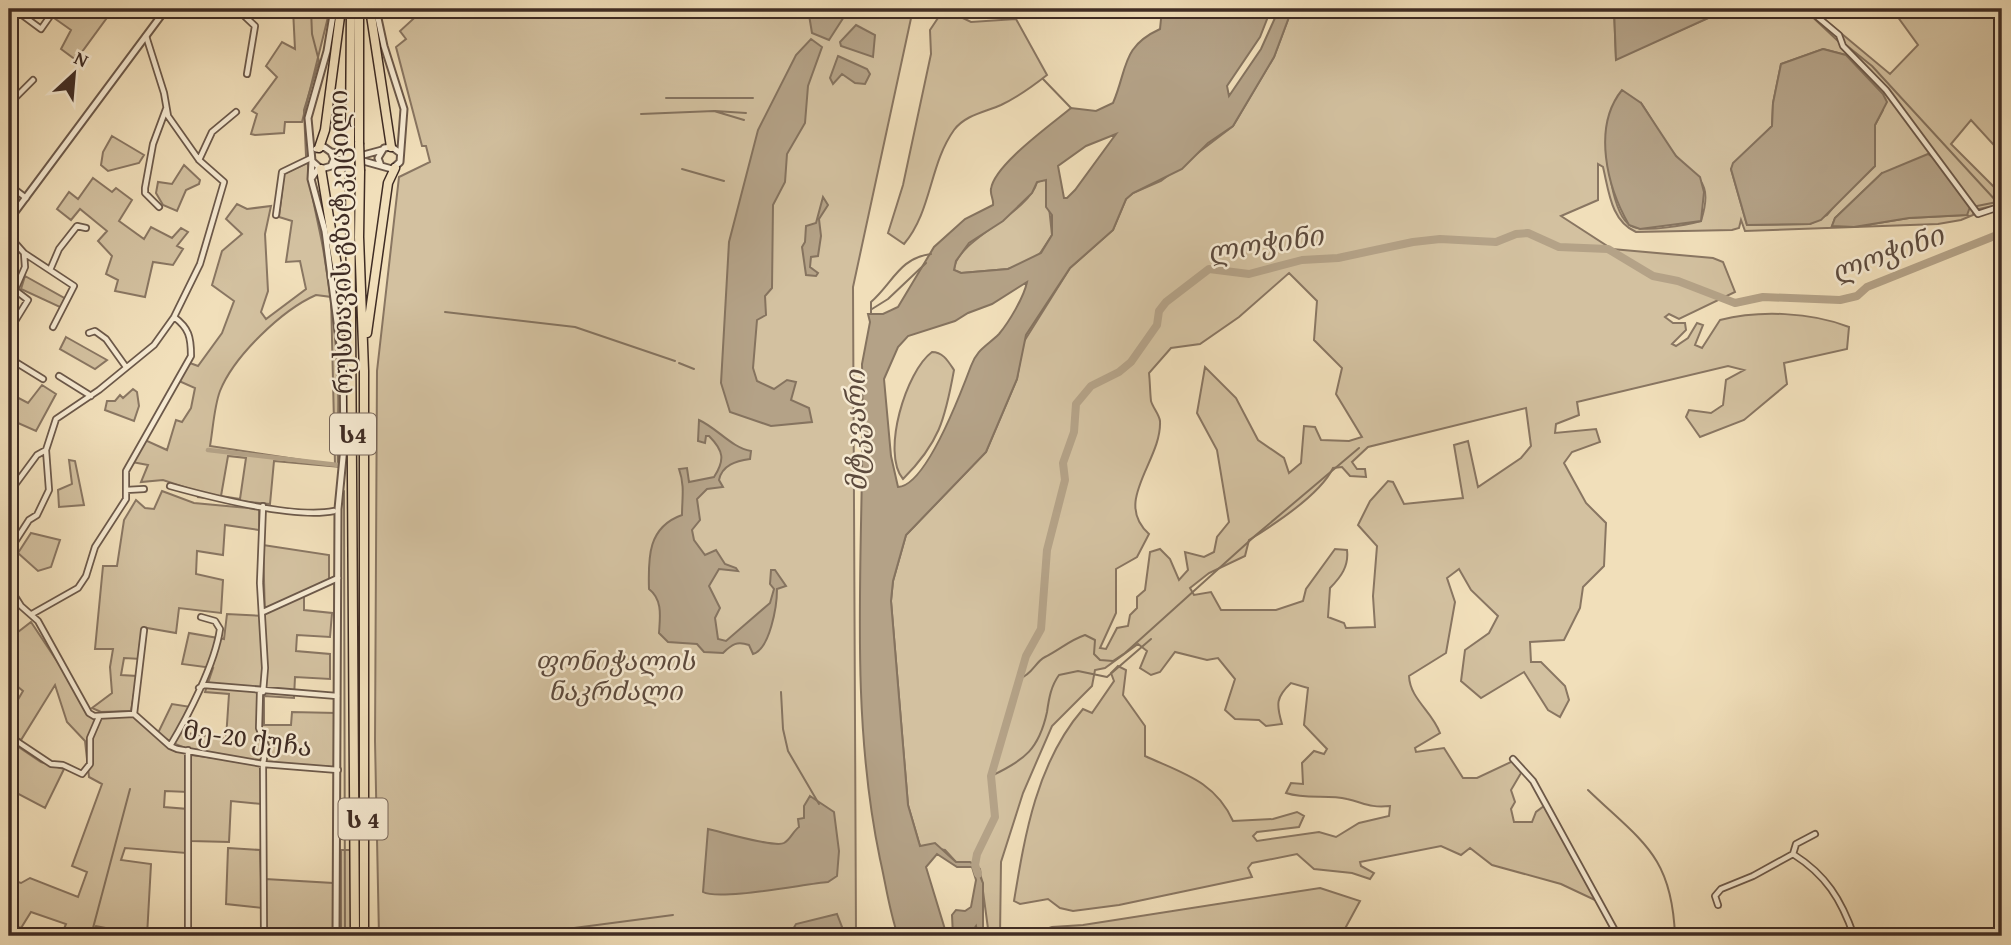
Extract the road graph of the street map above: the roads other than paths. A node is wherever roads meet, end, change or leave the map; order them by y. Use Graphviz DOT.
graph roads {
  1 [pos="15,9"];
  2 [pos="55,9"];
  3 [pos="166,9"];
  4 [pos="237,9"];
  5 [pos="334,9"];
  6 [pos="341,9"];
  7 [pos="351,9"];
  8 [pos="359,9"];
  9 [pos="370,9"];
  10 [pos="376,9"];
  11 [pos="1808,9"];
  12 [pos="146,36"];
  13 [pos="247,74"];
  14 [pos="33,80"];
  15 [pos="9,104"];
  16 [pos="166,109"];
  17 [pos="236,112"];
  18 [pos="403,133"];
  19 [pos="355,142"];
  20 [pos="392,147"];
  21 [pos="382,150"];
  22 [pos="331,152"];
  23 [pos="315,153"];
  24 [pos="400,155"];
  25 [pos="199,160"];
  26 [pos="331,166"];
  27 [pos="381,166"];
  28 [pos="396,168"];
  29 [pos="320,169"];
  30 [pos="311,178"];
  31 [pos="9,185"];
  32 [pos="26,198"];
  33 [pos="2002,206"];
  34 [pos="159,207"];
  35 [pos="276,215"];
  36 [pos="9,220"];
  37 [pos="86,228"];
  38 [pos="9,236"];
  39 [pos="24,253"];
  40 [pos="50,270"];
  41 [pos="174,317"];
  42 [pos="53,327"];
  43 [pos="9,331"];
  44 [pos="89,333"];
  45 [pos="9,358"];
  46 [pos="126,367"];
  47 [pos="363,370"];
  48 [pos="353,374"];
  49 [pos="59,376"];
  50 [pos="43,379"];
  51 [pos="91,396"];
  52 [pos="46,450"];
  53 [pos="170,486"];
  54 [pos="126,489"];
  55 [pos="144,489"];
  56 [pos="9,493"];
  57 [pos="263,506"];
  58 [pos="334,511"];
  59 [pos="9,551"];
  60 [pos="338,578"];
  61 [pos="9,587"];
  62 [pos="263,612"];
  63 [pos="32,614"];
  64 [pos="201,617"];
  65 [pos="144,630"];
  66 [pos="197,689"];
  67 [pos="262,692"];
  68 [pos="337,696"];
  69 [pos="358,701"];
  70 [pos="134,714"];
  71 [pos="99,717"];
  72 [pos="9,736"];
  73 [pos="170,746"];
  74 [pos="188,750"];
  75 [pos="1513,760"];
  76 [pos="263,764"];
  77 [pos="339,770"];
  78 [pos="1815,834"];
  79 [pos="1793,854"];
  80 [pos="1718,905"];
  81 [pos="188,936"];
  82 [pos="264,936"];
  83 [pos="337,936"];
  84 [pos="355,936"];
  85 [pos="364,936"];
  86 [pos="1618,936"];
  87 [pos="1854,936"];
  1 -- 2 [label="street"];
  3 -- 12 [label="street"];
  4 -- 13 [label="street"];
  5 -- 23 [label="street"];
  6 -- 23 [label="highway"];
  7 -- 19 [label="highway, რუსთავის გზატკეცილი / ს4"];
  8 -- 19 [label="highway, რუსთავის გზატკეცილი / ს4"];
  9 -- 20 [label="highway"];
  10 -- 18 [label="street"];
  11 -- 33 [label="street"];
  12 -- 16 [label="street"];
  12 -- 32 [label="street"];
  14 -- 15 [label="street"];
  16 -- 25 [label="street"];
  16 -- 34 [label="street"];
  17 -- 25 [label="street"];
  18 -- 20 [label="street"];
  18 -- 24 [label="street"];
  19 -- 47 [label="highway, რუსთავის გზატკეცილი / ს4, bridge"];
  19 -- 48 [label="highway, რუსთავის გზატკეცილი / ს4, bridge"];
  20 -- 21 [label="street"];
  20 -- 24 [label="street"];
  21 -- 22 [label="street"];
  21 -- 27 [label="street"];
  22 -- 23 [label="street"];
  22 -- 26 [label="street"];
  23 -- 29 [label="street"];
  23 -- 30 [label="street"];
  23 -- 35 [label="street"];
  24 -- 28 [label="street"];
  25 -- 41 [label="street"];
  26 -- 27 [label="street"];
  26 -- 29 [label="street"];
  27 -- 28 [label="street"];
  28 -- 47 [label="highway"];
  29 -- 30 [label="street"];
  29 -- 48 [label="highway"];
  30 -- 60 [label="street"];
  31 -- 32 [label="street"];
  32 -- 36 [label="street"];
  37 -- 40 [label="street"];
  38 -- 39 [label="street"];
  39 -- 40 [label="street"];
  39 -- 43 [label="street"];
  40 -- 42 [label="street"];
  41 -- 46 [label="street"];
  41 -- 54 [label="street"];
  44 -- 46 [label="street"];
  45 -- 50 [label="street"];
  46 -- 51 [label="street"];
  47 -- 69 [label="highway, რუსთავის გზატკეცილი / ს4"];
  48 -- 69 [label="highway, რუსთავის გზატკეცილი / ს4"];
  49 -- 51 [label="street"];
  51 -- 52 [label="street"];
  52 -- 56 [label="street"];
  52 -- 59 [label="street"];
  53 -- 57 [label="street"];
  54 -- 55 [label="street"];
  54 -- 63 [label="street"];
  57 -- 58 [label="street"];
  57 -- 62 [label="street"];
  60 -- 62 [label="street"];
  60 -- 68 [label="street"];
  61 -- 63 [label="street"];
  62 -- 67 [label="street"];
  63 -- 71 [label="street"];
  64 -- 66 [label="street"];
  65 -- 70 [label="street"];
  66 -- 67 [label="street"];
  66 -- 73 [label="street"];
  67 -- 68 [label="street"];
  67 -- 76 [label="street"];
  68 -- 77 [label="street"];
  69 -- 84 [label="highway, რუსთავის გზატკეცილი / ს 4"];
  69 -- 85 [label="highway, რუსთავის გზატკეცილი / ს 4"];
  70 -- 71 [label="street"];
  70 -- 73 [label="street, მე-20 ქუჩა"];
  71 -- 72 [label="street"];
  73 -- 74 [label="street, მე-20 ქუჩა"];
  74 -- 76 [label="street, მე-20 ქუჩა"];
  74 -- 81 [label="street"];
  75 -- 86 [label="street"];
  76 -- 77 [label="street, მე-20 ქუჩა"];
  76 -- 82 [label="street"];
  77 -- 83 [label="street"];
  78 -- 79 [label="street"];
  79 -- 80 [label="street"];
  79 -- 87 [label="street"];
}
